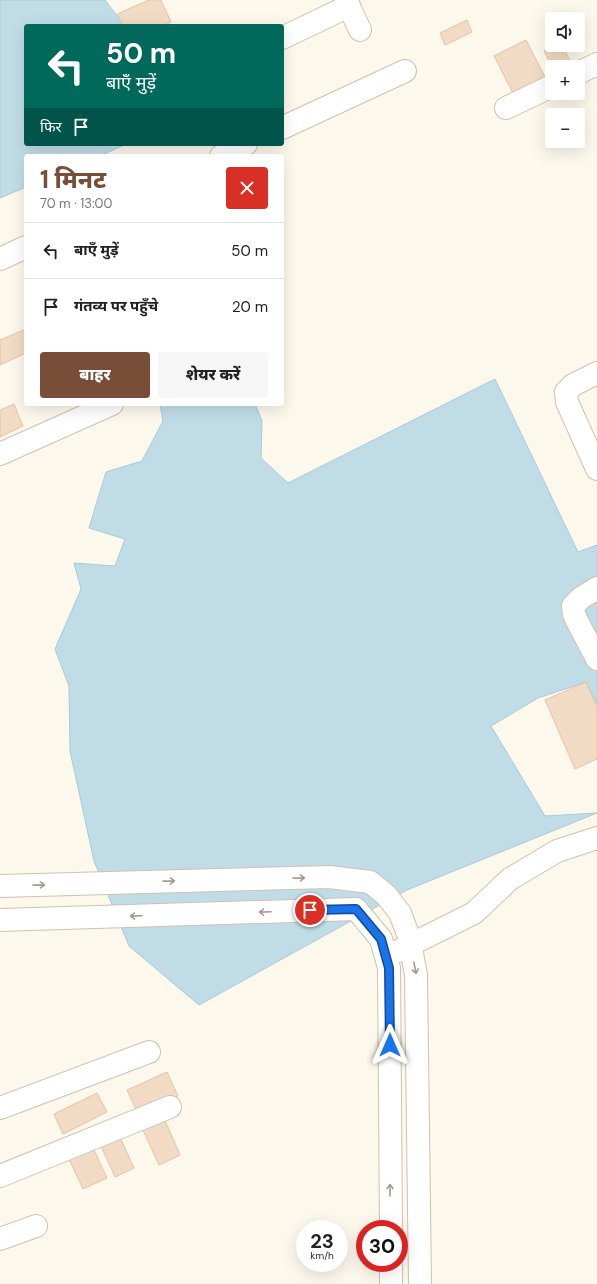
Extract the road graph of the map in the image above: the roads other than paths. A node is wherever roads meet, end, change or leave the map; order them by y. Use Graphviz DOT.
graph roads {
  1 [pos="347,3"];
  2 [pos="360,30"];
  3 [pos="284,37"];
  4 [pos="597,64"];
  5 [pos="585,70"];
  6 [pos="405,71"];
  7 [pos="545,89"];
  8 [pos="506,108"];
  9 [pos="284,127"];
  10 [pos="242,146"];
  11 [pos="225,154"];
  12 [pos="24,248"];
  13 [pos="0,259"];
  14 [pos="597,374"];
  15 [pos="108,406"];
  16 [pos="0,454"];
  17 [pos="597,469"];
  18 [pos="597,588"];
  19 [pos="597,659"];
  20 [pos="597,838"];
  21 [pos="0,886"];
  22 [pos="0,920"];
  23 [pos="411,946"];
  24 [pos="386,956"];
  25 [pos="149,1052"];
  26 [pos="170,1107"];
  27 [pos="0,1108"];
  28 [pos="0,1176"];
  29 [pos="391,1220"];
  30 [pos="36,1226"];
  31 [pos="0,1239"];
  32 [pos="391,1272"];
  33 [pos="391,1284"];
  34 [pos="420,1284"];
  1 -- 2 [label="street"];
  1 -- 3 [label="street"];
  4 -- 5 [label="street"];
  6 -- 9 [label="street"];
  7 -- 8 [label="street"];
  10 -- 11 [label="street"];
  12 -- 13 [label="street"];
  14 -- 17 [label="street"];
  15 -- 16 [label="street"];
  18 -- 19 [label="street"];
  20 -- 23 [label="street"];
  21 -- 23 [label="street, one-way"];
  24 -- 22 [label="street, one-way"];
  23 -- 24 [label="street"];
  23 -- 34 [label="street, one-way"];
  29 -- 24 [label="street, one-way"];
  25 -- 27 [label="street"];
  26 -- 28 [label="street"];
  30 -- 31 [label="street"];
  32 -- 33 [label="street"];
}
